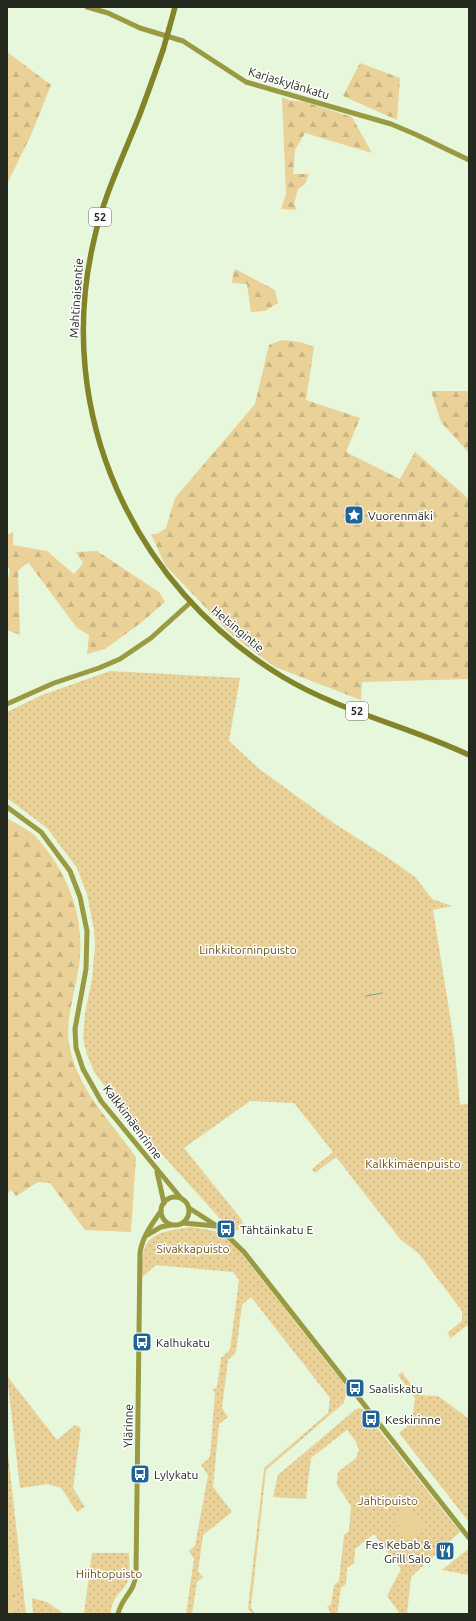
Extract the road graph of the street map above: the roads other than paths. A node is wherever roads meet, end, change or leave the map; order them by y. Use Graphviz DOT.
graph roads {
  1 [pos="87,7"];
  2 [pos="175,7"];
  3 [pos="469,160"];
  4 [pos="191,602"];
  5 [pos="7,704"];
  6 [pos="469,755"];
  7 [pos="7,807"];
  8 [pos="157,1171"];
  9 [pos="180,1197"];
  10 [pos="164,1203"];
  11 [pos="189,1208"];
  12 [pos="161,1211"];
  13 [pos="183,1223"];
  14 [pos="171,1225"];
  15 [pos="217,1226"];
  16 [pos="146,1235"];
  17 [pos="469,1538"];
  18 [pos="118,1614"];
  1 -- 3 [label="street, Karjaskylänkatu"];
  2 -- 4 [label="main road, Mahtinaisentie / 52, bridge"];
  4 -- 5 [label="street"];
  4 -- 6 [label="main road, Helsingintie / 52"];
  7 -- 8 [label="street, Kalkkimäenrinne"];
  8 -- 9 [label="street, Kalkkimäenrinne"];
  8 -- 10 [label="street, Kalkkimäenrinne"];
  9 -- 10 [label="street"];
  9 -- 11 [label="street"];
  10 -- 12 [label="street"];
  11 -- 13 [label="street"];
  11 -- 15 [label="street"];
  12 -- 14 [label="street"];
  12 -- 16 [label="street, Ylärinne"];
  13 -- 14 [label="street"];
  13 -- 15 [label="street"];
  14 -- 16 [label="street"];
  15 -- 17 [label="street"];
  16 -- 18 [label="street, Ylärinne"];
}
